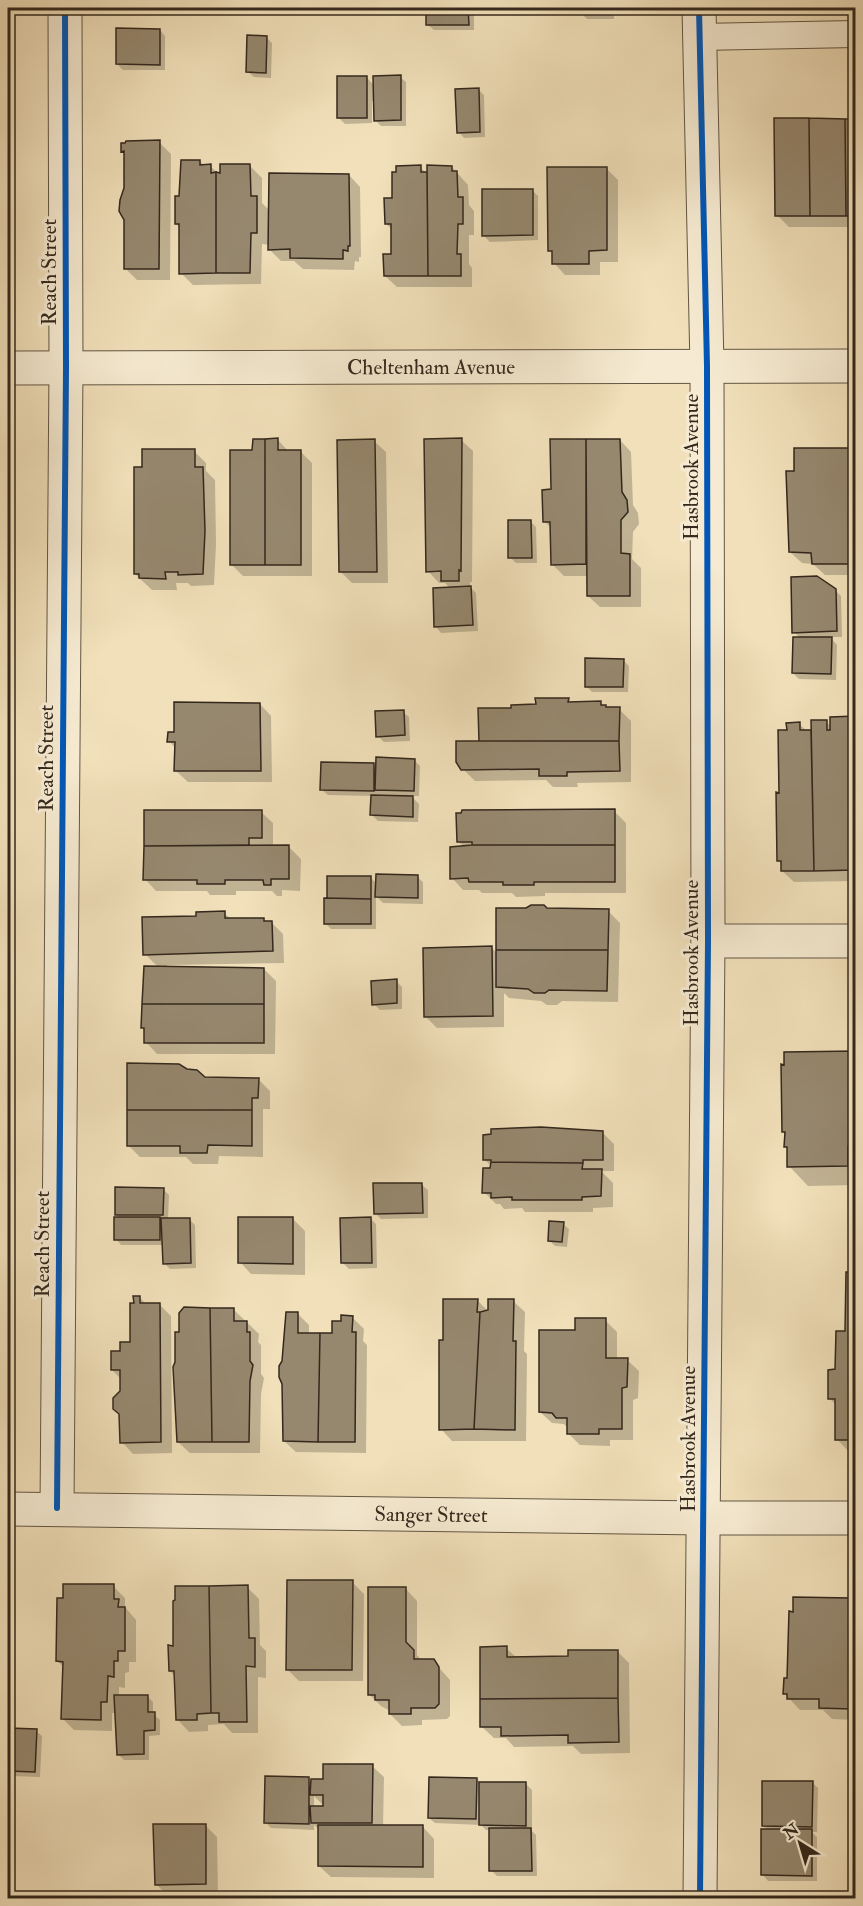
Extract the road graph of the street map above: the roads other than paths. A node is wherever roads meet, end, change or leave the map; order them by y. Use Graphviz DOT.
graph roads {
  1 [pos="65,8"];
  2 [pos="698,22"];
  3 [pos="855,34"];
  4 [pos="707,366"];
  5 [pos="855,366"];
  6 [pos="8,368"];
  7 [pos="66,368"];
  8 [pos="708,941"];
  9 [pos="855,941"];
  10 [pos="57,1508"];
  11 [pos="8,1509"];
  12 [pos="704,1518"];
  13 [pos="855,1518"];
  14 [pos="700,1899"];
  1 -- 7 [label="street, Reach Street"];
  2 -- 3 [label="lane"];
  2 -- 4 [label="street, Hasbrook Avenue"];
  4 -- 5 [label="street, Cheltenham Avenue"];
  4 -- 7 [label="street, Cheltenham Avenue"];
  4 -- 8 [label="street, Hasbrook Avenue"];
  6 -- 7 [label="street, Cheltenham Avenue"];
  7 -- 10 [label="street, Reach Street"];
  8 -- 9 [label="street"];
  8 -- 12 [label="street, Hasbrook Avenue"];
  10 -- 11 [label="street, Sanger Street"];
  10 -- 12 [label="street, Sanger Street"];
  12 -- 13 [label="street, Sanger Street"];
  12 -- 14 [label="street, Hasbrook Avenue"];
}
